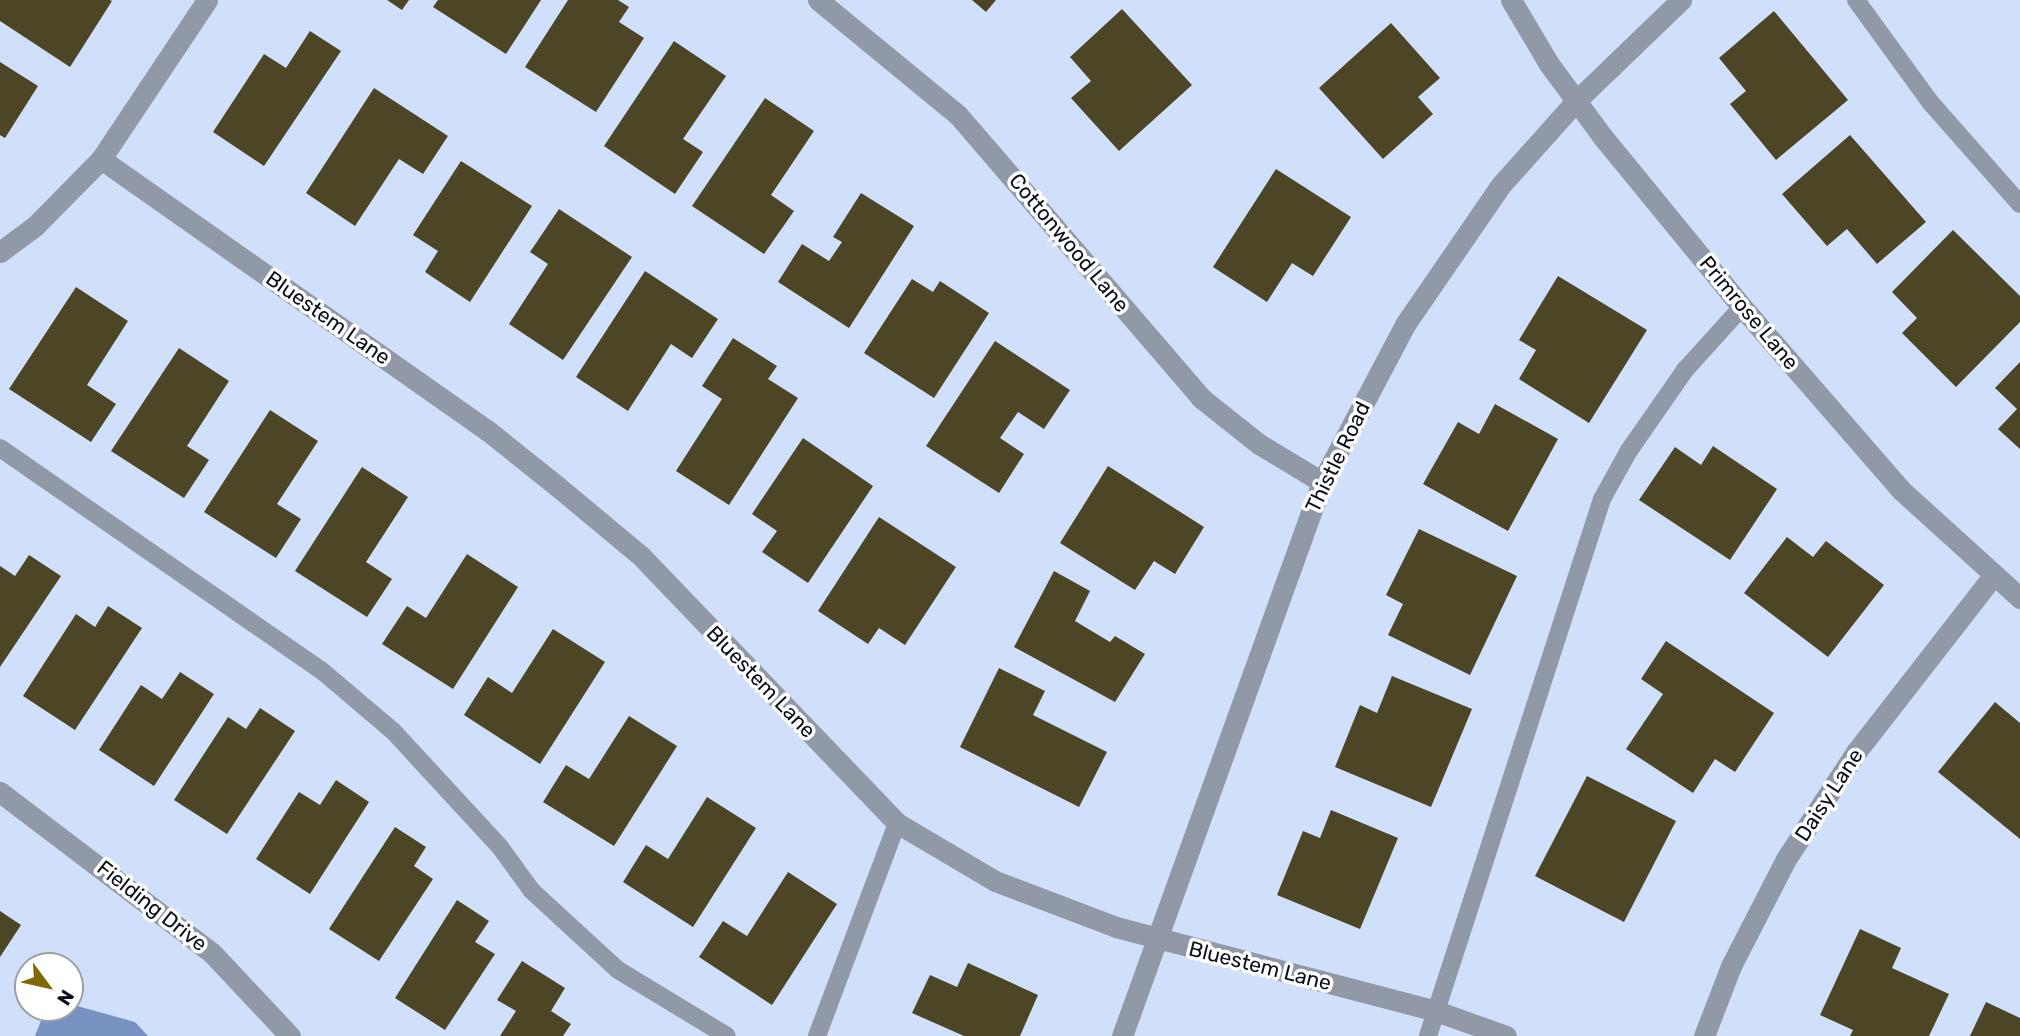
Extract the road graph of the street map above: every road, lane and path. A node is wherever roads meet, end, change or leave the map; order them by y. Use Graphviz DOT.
graph roads {
  1 [pos="207,0"];
  2 [pos="818,0"];
  3 [pos="1511,0"];
  4 [pos="1682,0"];
  5 [pos="1856,0"];
  6 [pos="1576,102"];
  7 [pos="102,159"];
  8 [pos="2020,204"];
  9 [pos="0,252"];
  10 [pos="1742,307"];
  11 [pos="0,448"];
  12 [pos="1322,482"];
  13 [pos="1992,577"];
  14 [pos="2020,598"];
  15 [pos="0,792"];
  16 [pos="897,823"];
  17 [pos="1156,939"];
  18 [pos="1439,1012"];
  19 [pos="290,1036"];
  20 [pos="727,1036"];
  21 [pos="817,1036"];
  22 [pos="1122,1036"];
  23 [pos="1428,1036"];
  24 [pos="1506,1036"];
  25 [pos="1704,1036"];
  1 -- 7 [label="street"];
  2 -- 12 [label="street, Cottonwood Lane"];
  3 -- 6 [label="street, Primrose Lane"];
  4 -- 6 [label="street, Thistle Road"];
  5 -- 8 [label="lane"];
  6 -- 10 [label="street, Primrose Lane"];
  6 -- 12 [label="street, Thistle Road"];
  7 -- 9 [label="street"];
  7 -- 16 [label="street, Bluestem Lane"];
  10 -- 13 [label="street, Primrose Lane"];
  10 -- 18 [label="lane"];
  11 -- 20 [label="lane"];
  12 -- 17 [label="street, Thistle Road"];
  13 -- 14 [label="street, Primrose Lane"];
  13 -- 25 [label="street, Daisy Lane"];
  15 -- 19 [label="street, Fielding Drive"];
  16 -- 17 [label="street, Bluestem Lane"];
  16 -- 21 [label="lane"];
  17 -- 18 [label="street, Bluestem Lane"];
  17 -- 22 [label="street, Thistle Road"];
  18 -- 23 [label="lane"];
  18 -- 24 [label="street, Bluestem Lane"];
}
